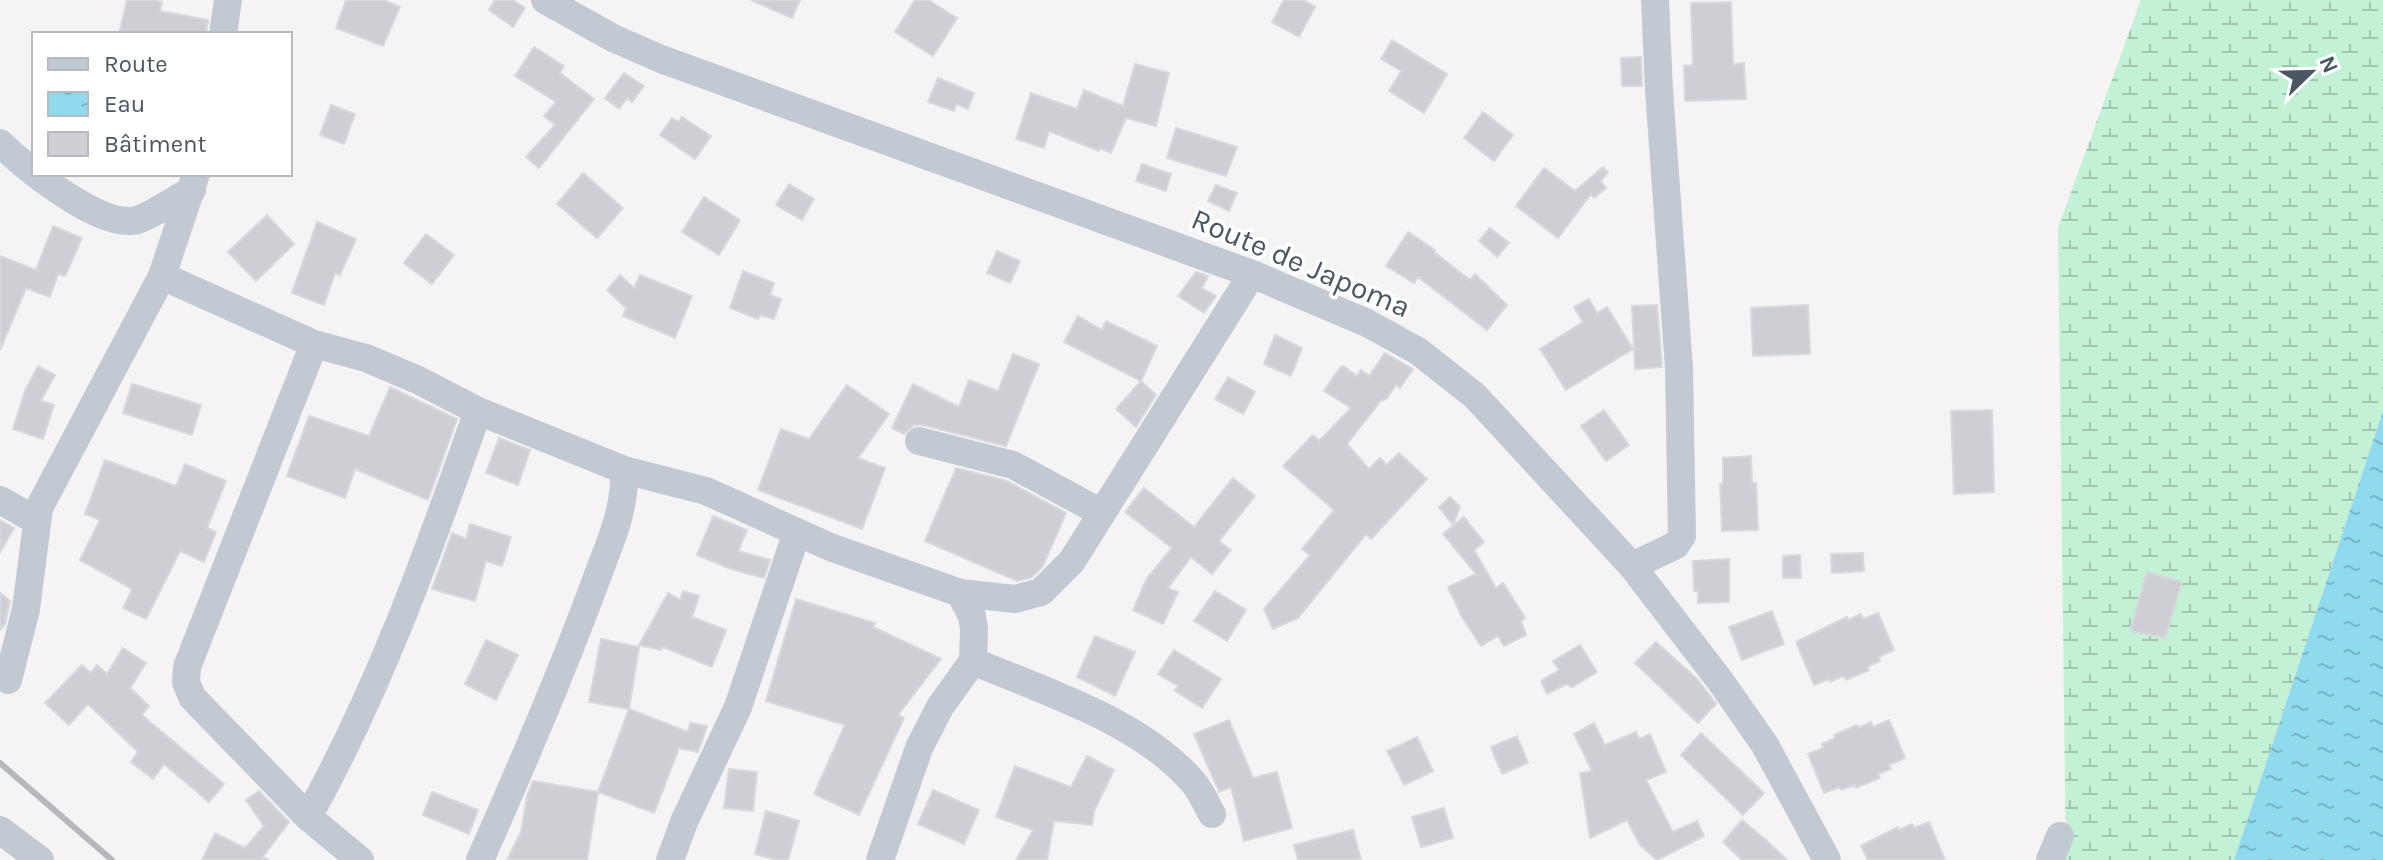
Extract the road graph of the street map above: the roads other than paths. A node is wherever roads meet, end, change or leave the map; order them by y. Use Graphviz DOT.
graph roads {
  1 [pos="228,0"];
  2 [pos="545,0"];
  3 [pos="1655,0"];
  4 [pos="223,32"];
  5 [pos="0,143"];
  6 [pos="32,171"];
  7 [pos="37,176"];
  8 [pos="194,182"];
  9 [pos="1252,274"];
  10 [pos="162,276"];
  11 [pos="314,344"];
  12 [pos="478,411"];
  13 [pos="919,441"];
  14 [pos="624,470"];
  15 [pos="0,500"];
  16 [pos="1102,513"];
  17 [pos="37,521"];
  18 [pos="797,532"];
  19 [pos="1632,566"];
  20 [pos="960,593"];
  21 [pos="973,661"];
  22 [pos="8,680"];
  23 [pos="1212,814"];
  24 [pos="308,817"];
  25 [pos="0,830"];
  26 [pos="40,860"];
  27 [pos="360,860"];
  28 [pos="480,860"];
  29 [pos="670,860"];
  30 [pos="880,860"];
  31 [pos="1827,860"];
  1 -- 4 [label="street"];
  2 -- 9 [label="street, Route de Japoma"];
  3 -- 19 [label="street"];
  5 -- 6 [label="street"];
  7 -- 8 [label="street"];
  8 -- 10 [label="street"];
  9 -- 16 [label="street"];
  9 -- 19 [label="street, Route de Japoma"];
  10 -- 11 [label="street"];
  10 -- 17 [label="street"];
  11 -- 12 [label="street"];
  11 -- 24 [label="street"];
  12 -- 14 [label="street"];
  12 -- 24 [label="street"];
  13 -- 16 [label="street"];
  14 -- 18 [label="street"];
  14 -- 28 [label="street"];
  15 -- 17 [label="street"];
  16 -- 20 [label="street"];
  17 -- 22 [label="street"];
  18 -- 20 [label="street"];
  18 -- 29 [label="street"];
  19 -- 31 [label="street, Route de Japoma"];
  20 -- 21 [label="street"];
  21 -- 23 [label="street"];
  21 -- 30 [label="street"];
  24 -- 27 [label="street"];
  25 -- 26 [label="street"];
}
